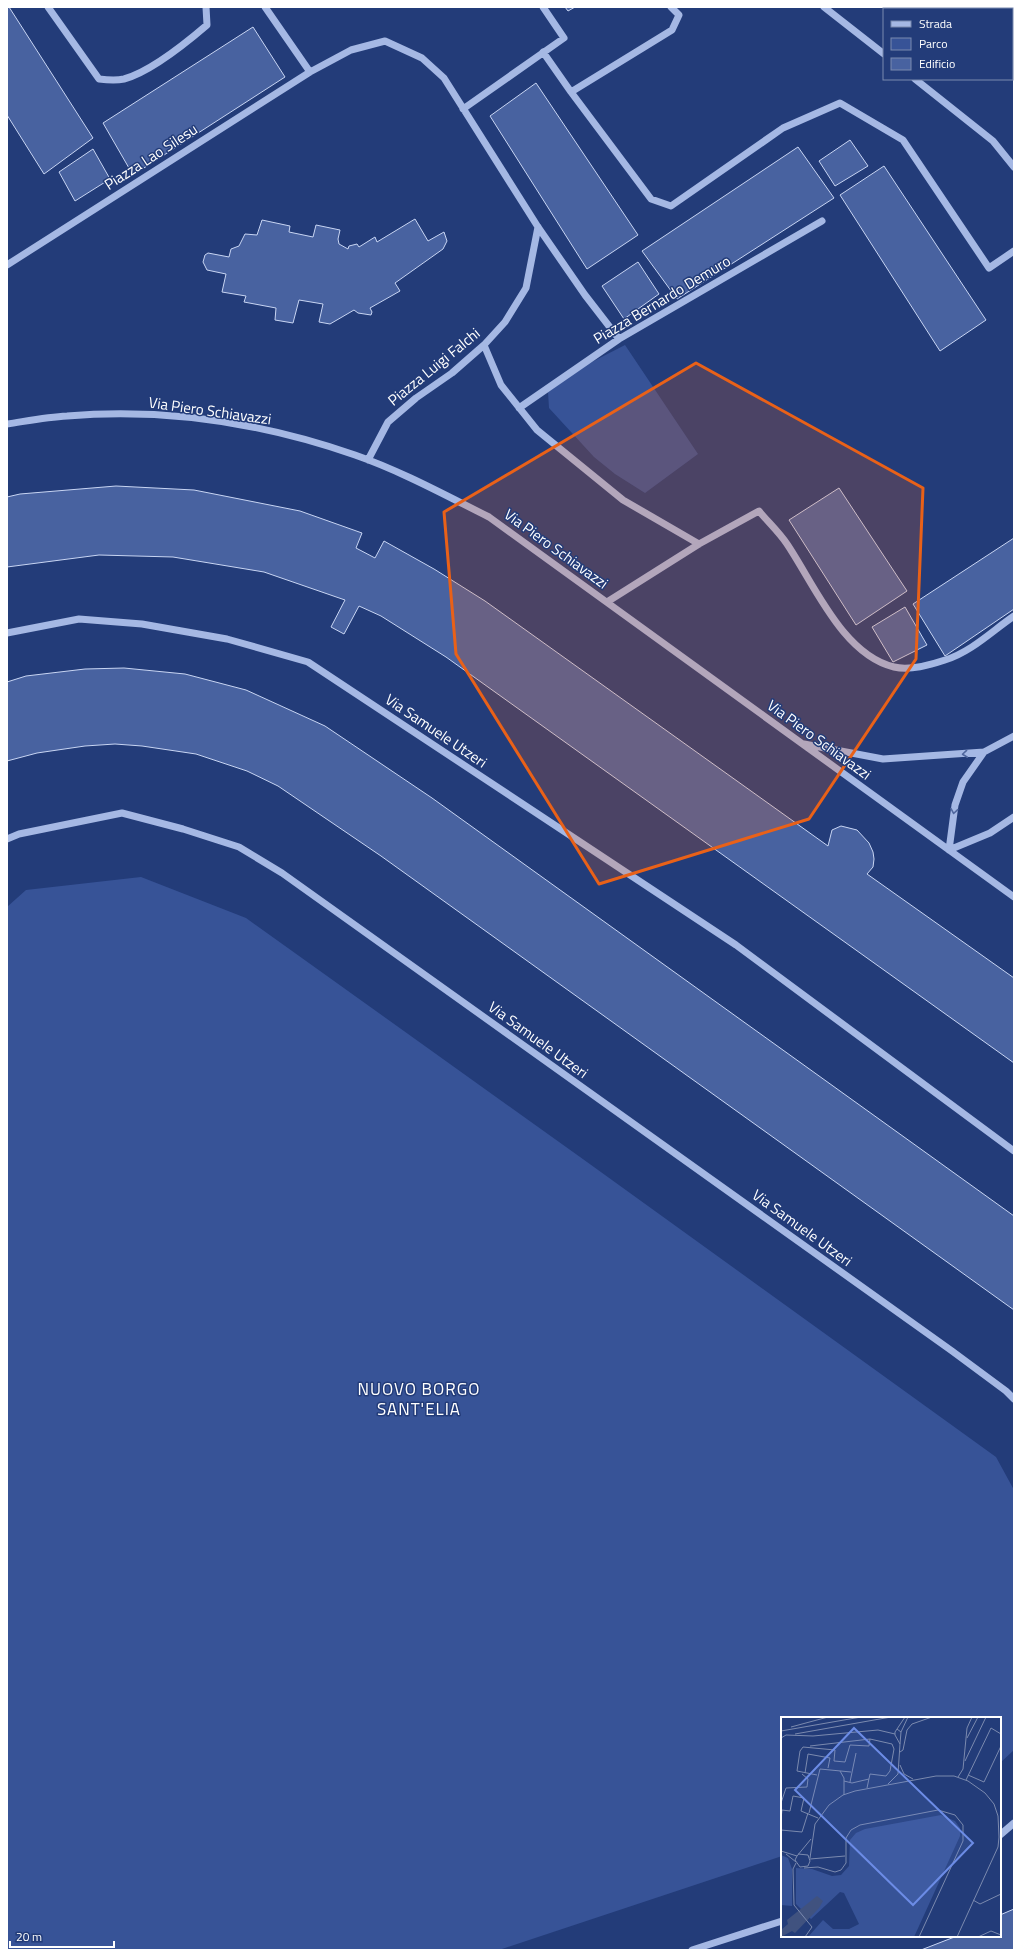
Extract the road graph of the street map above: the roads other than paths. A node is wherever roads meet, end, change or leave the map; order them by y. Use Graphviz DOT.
graph roads {
  1 [pos="48,7"];
  2 [pos="206,7"];
  3 [pos="265,7"];
  4 [pos="543,7"];
  5 [pos="671,7"];
  6 [pos="824,7"];
  7 [pos="543,52"];
  8 [pos="883,53"];
  9 [pos="310,72"];
  10 [pos="916,80"];
  11 [pos="571,92"];
  12 [pos="463,109"];
  13 [pos="1014,167"];
  14 [pos="822,221"];
  15 [pos="538,227"];
  16 [pos="1014,251"];
  17 [pos="7,265"];
  18 [pos="619,339"];
  19 [pos="484,345"];
  20 [pos="519,408"];
  21 [pos="7,424"];
  22 [pos="368,460"];
  23 [pos="699,544"];
  24 [pos="607,602"];
  25 [pos="1014,616"];
  26 [pos="7,633"];
  27 [pos="1014,736"];
  28 [pos="801,743"];
  29 [pos="984,752"];
  30 [pos="1014,817"];
  31 [pos="7,839"];
  32 [pos="949,850"];
  33 [pos="1014,897"];
  34 [pos="1014,1151"];
  35 [pos="1014,1399"];
  36 [pos="1014,1822"];
  37 [pos="1001,1834"];
  38 [pos="781,1920"];
  39 [pos="692,1950"];
  1 -- 2 [label="street"];
  3 -- 9 [label="street"];
  4 -- 7 [label="street"];
  5 -- 11 [label="street"];
  6 -- 8 [label="street"];
  7 -- 11 [label="street"];
  7 -- 12 [label="street"];
  9 -- 12 [label="street"];
  9 -- 17 [label="street, Piazza Lao Silesu"];
  10 -- 13 [label="street"];
  11 -- 16 [label="street"];
  12 -- 15 [label="street"];
  14 -- 18 [label="street, Piazza Bernardo Demuro"];
  15 -- 18 [label="street"];
  15 -- 19 [label="street, Piazza Luigi Falchi"];
  18 -- 20 [label="street, Piazza Bernardo Demuro"];
  19 -- 20 [label="street"];
  19 -- 22 [label="street, Piazza Luigi Falchi"];
  20 -- 23 [label="street"];
  21 -- 22 [label="street, Via Piero Schiavazzi"];
  22 -- 24 [label="street, Via Piero Schiavazzi"];
  23 -- 24 [label="street"];
  23 -- 25 [label="street"];
  24 -- 28 [label="street, Via Piero Schiavazzi"];
  26 -- 34 [label="street, Via Samuele Utzeri"];
  27 -- 29 [label="street"];
  29 -- 28 [label="street, one-way"];
  28 -- 32 [label="street, Via Piero Schiavazzi"];
  29 -- 32 [label="street, one-way"];
  30 -- 32 [label="street"];
  31 -- 35 [label="street, Via Samuele Utzeri"];
  32 -- 33 [label="street, Via Piero Schiavazzi"];
  36 -- 37 [label="street"];
  38 -- 39 [label="street"];
}
